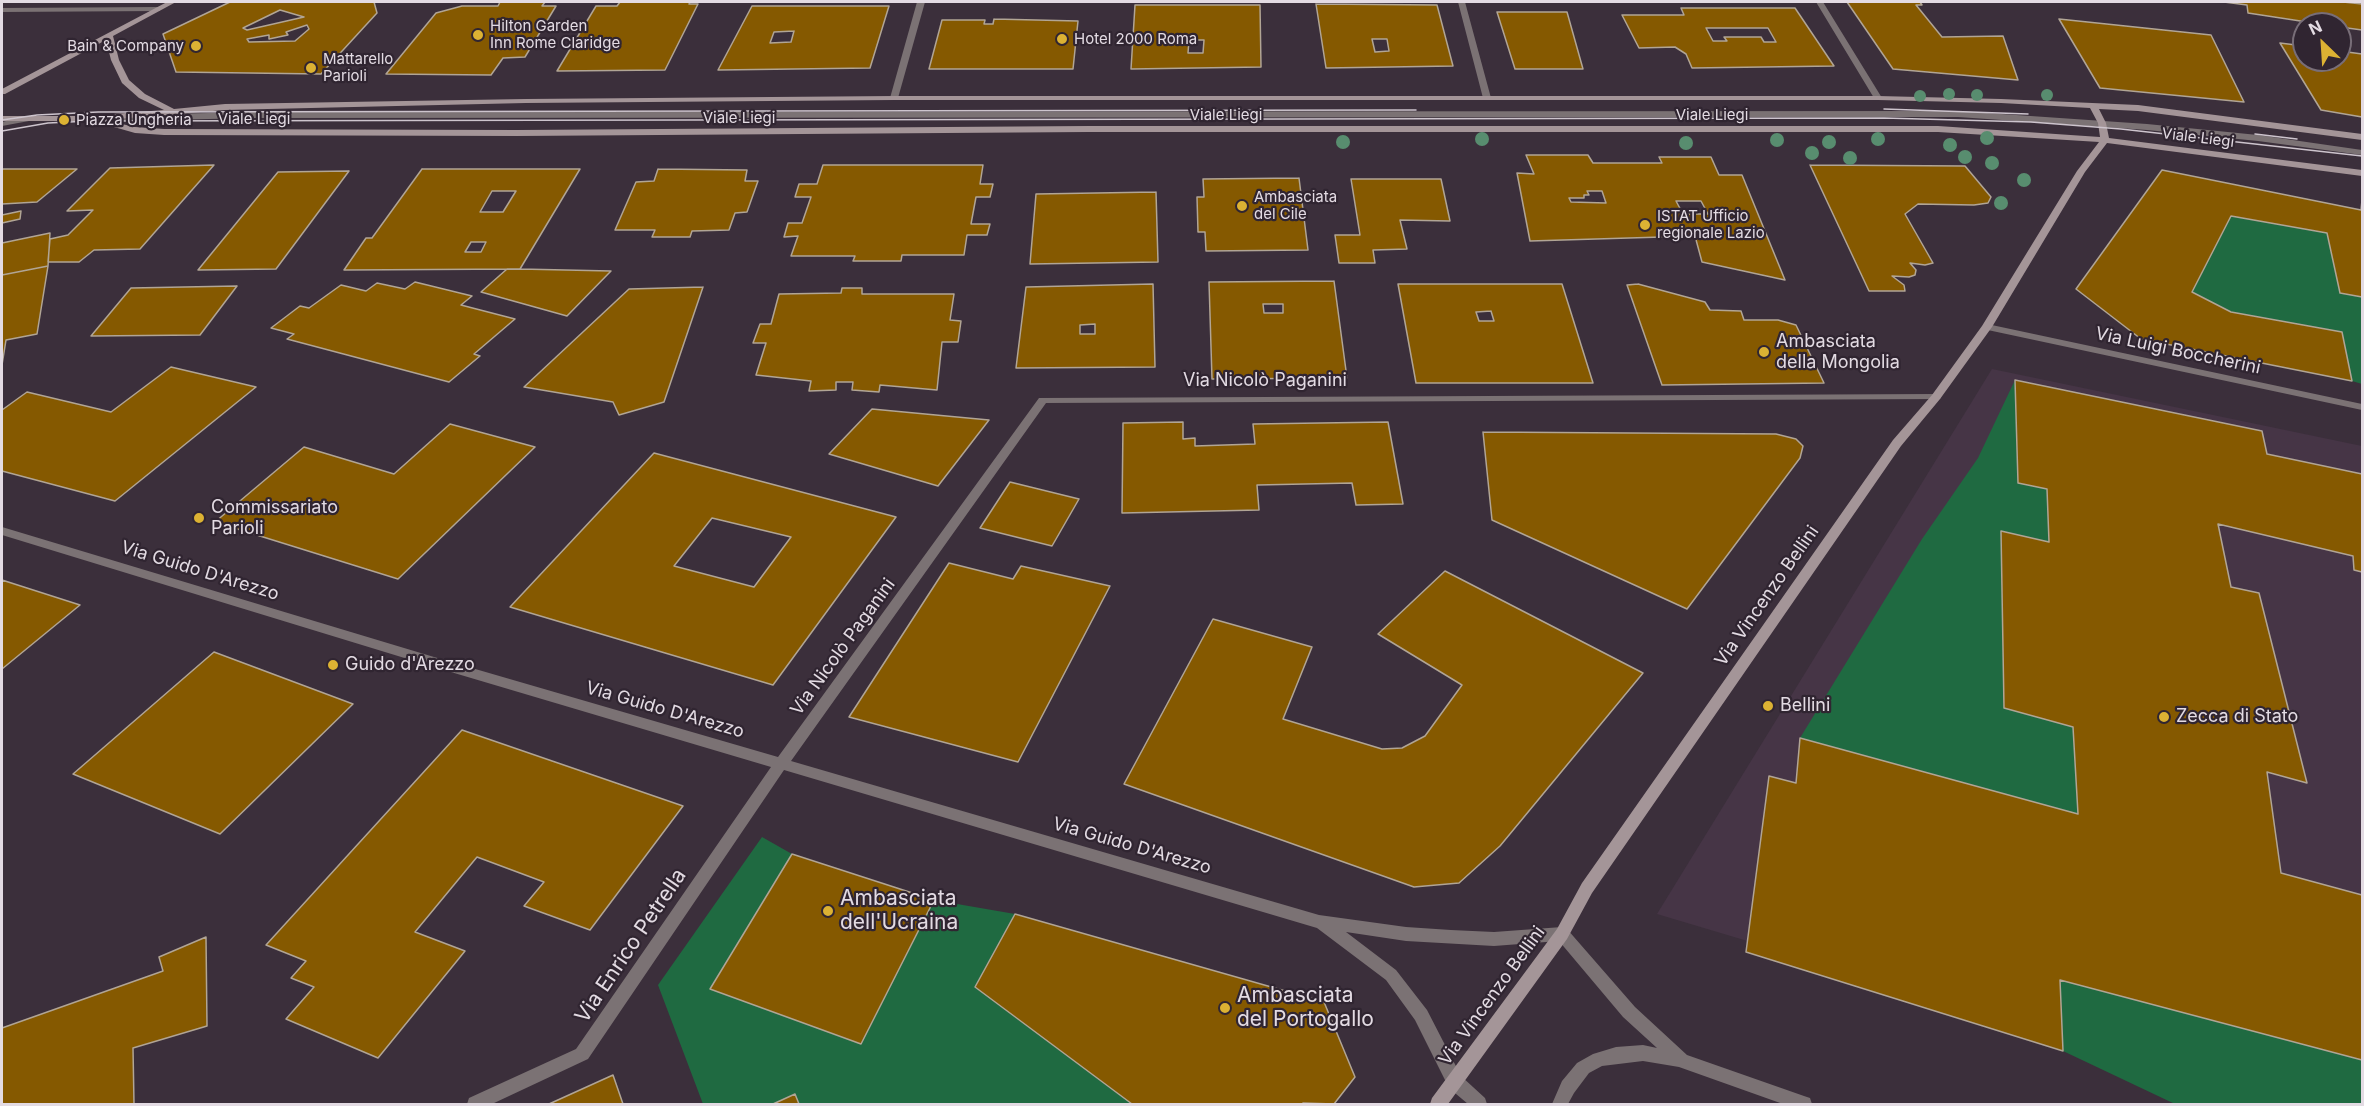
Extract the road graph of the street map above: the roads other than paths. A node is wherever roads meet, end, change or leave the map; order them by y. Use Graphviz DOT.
graph roads {
  1 [pos="172,2"];
  2 [pos="921,2"];
  3 [pos="1461,2"];
  4 [pos="1819,2"];
  5 [pos="157,9"];
  6 [pos="2,10"];
  7 [pos="109,35"];
  8 [pos="2,92"];
  9 [pos="894,98"];
  10 [pos="1487,98"];
  11 [pos="1878,98"];
  12 [pos="2093,105"];
  13 [pos="172,111"];
  14 [pos="2,119"];
  15 [pos="26,119"];
  16 [pos="88,119"];
  17 [pos="2102,123"];
  18 [pos="2,124"];
  19 [pos="2362,137"];
  20 [pos="2105,140"];
  21 [pos="2362,153"];
  22 [pos="2362,173"];
  23 [pos="1987,327"];
  24 [pos="1936,397"];
  25 [pos="2362,407"];
  26 [pos="2,531"];
  27 [pos="781,764"];
  28 [pos="1319,922"];
  29 [pos="1562,934"];
  30 [pos="1682,1061"];
  31 [pos="1455,1082"];
  32 [pos="475,1104"];
  33 [pos="1438,1104"];
  34 [pos="1479,1104"];
  35 [pos="1560,1104"];
  36 [pos="1804,1104"];
  1 -- 5 [label="main road"];
  2 -- 9 [label="street"];
  3 -- 10 [label="street"];
  4 -- 11 [label="street"];
  5 -- 6 [label="street"];
  5 -- 7 [label="main road"];
  7 -- 8 [label="main road"];
  7 -- 13 [label="main road"];
  9 -- 10 [label="main road, Viale Liegi"];
  9 -- 13 [label="main road, Viale Liegi"];
  10 -- 11 [label="main road, Viale Liegi"];
  11 -- 12 [label="main road, Viale Liegi"];
  12 -- 17 [label="main road"];
  12 -- 19 [label="main road, Viale Liegi"];
  13 -- 16 [label="main road, Viale Liegi"];
  14 -- 15 [label="main road"];
  15 -- 16 [label="main road"];
  15 -- 18 [label="street"];
  16 -- 17 [label="street, Viale Liegi"];
  16 -- 20 [label="main road, Viale Liegi"];
  17 -- 20 [label="main road"];
  17 -- 21 [label="street, Viale Liegi"];
  20 -- 22 [label="main road, Viale Liegi"];
  20 -- 23 [label="main road, Via Vincenzo Bellini"];
  23 -- 24 [label="main road, Via Vincenzo Bellini"];
  23 -- 25 [label="street, Via Luigi Boccherini"];
  24 -- 27 [label="street, Via Nicolò Paganini"];
  24 -- 29 [label="main road, Via Vincenzo Bellini"];
  26 -- 27 [label="street, Via Guido D'Arezzo"];
  27 -- 28 [label="street, Via Guido D'Arezzo"];
  27 -- 32 [label="street, Via Enrico Petrella"];
  28 -- 29 [label="street, Via Guido D'Arezzo"];
  28 -- 31 [label="street, Via Guido D'Arezzo"];
  29 -- 30 [label="street"];
  29 -- 31 [label="main road, Via Vincenzo Bellini"];
  30 -- 35 [label="street"];
  30 -- 36 [label="street"];
  31 -- 33 [label="main road, Via Vincenzo Bellini"];
  31 -- 34 [label="street"];
}
